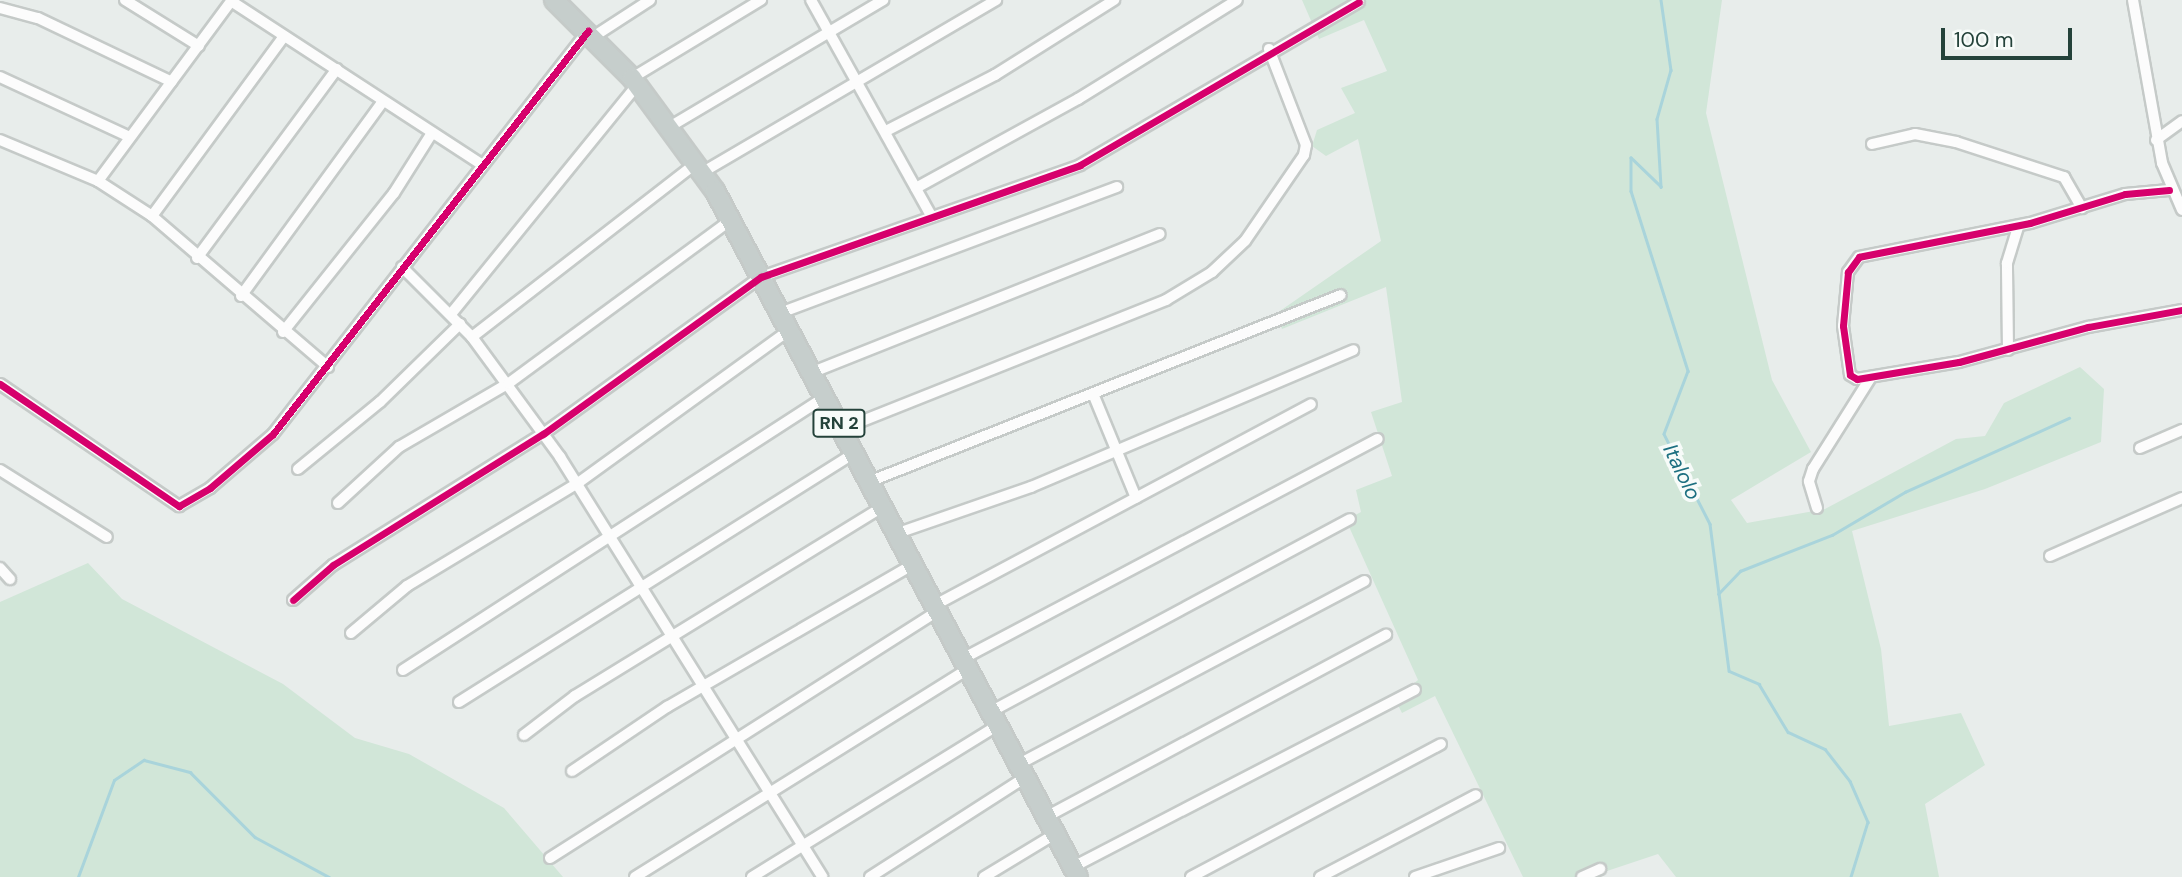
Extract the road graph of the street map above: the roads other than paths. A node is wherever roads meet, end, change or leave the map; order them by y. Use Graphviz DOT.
graph roads {
  1 [pos="125,0"];
  2 [pos="554,0"];
  3 [pos="650,0"];
  4 [pos="761,0"];
  5 [pos="811,0"];
  6 [pos="883,0"];
  7 [pos="996,0"];
  8 [pos="1114,0"];
  9 [pos="1237,0"];
  10 [pos="2133,0"];
  11 [pos="232,1"];
  12 [pos="1359,2"];
  13 [pos="0,8"];
  14 [pos="828,32"];
  15 [pos="590,34"];
  16 [pos="284,36"];
  17 [pos="199,46"];
  18 [pos="1269,49"];
  19 [pos="337,69"];
  20 [pos="0,77"];
  21 [pos="172,82"];
  22 [pos="635,82"];
  23 [pos="858,84"];
  24 [pos="383,101"];
  25 [pos="2182,121"];
  26 [pos="671,126"];
  27 [pos="886,131"];
  28 [pos="432,133"];
  29 [pos="130,137"];
  30 [pos="0,140"];
  31 [pos="2156,140"];
  32 [pos="1872,144"];
  33 [pos="481,164"];
  34 [pos="700,167"];
  35 [pos="97,181"];
  36 [pos="1117,187"];
  37 [pos="916,188"];
  38 [pos="2169,190"];
  39 [pos="2181,206"];
  40 [pos="2082,208"];
  41 [pos="152,216"];
  42 [pos="931,216"];
  43 [pos="732,219"];
  44 [pos="2018,226"];
  45 [pos="1159,234"];
  46 [pos="197,258"];
  47 [pos="402,267"];
  48 [pos="761,277"];
  49 [pos="1341,295"];
  50 [pos="241,296"];
  51 [pos="2182,310"];
  52 [pos="780,313"];
  53 [pos="451,314"];
  54 [pos="460,324"];
  55 [pos="789,330"];
  56 [pos="283,331"];
  57 [pos="472,337"];
  58 [pos="1353,350"];
  59 [pos="2008,350"];
  60 [pos="328,367"];
  61 [pos="813,372"];
  62 [pos="1871,377"];
  63 [pos="509,383"];
  64 [pos="0,384"];
  65 [pos="1094,396"];
  66 [pos="825,397"];
  67 [pos="1311,404"];
  68 [pos="842,429"];
  69 [pos="2182,430"];
  70 [pos="543,434"];
  71 [pos="1378,439"];
  72 [pos="2140,448"];
  73 [pos="1116,452"];
  74 [pos="855,453"];
  75 [pos="298,468"];
  76 [pos="0,470"];
  77 [pos="871,481"];
  78 [pos="578,483"];
  79 [pos="1136,498"];
  80 [pos="2182,498"];
  81 [pos="338,503"];
  82 [pos="884,506"];
  83 [pos="1817,508"];
  84 [pos="1350,519"];
  85 [pos="608,532"];
  86 [pos="898,533"];
  87 [pos="107,537"];
  88 [pos="2050,556"];
  89 [pos="914,564"];
  90 [pos="0,568"];
  91 [pos="10,579"];
  92 [pos="1364,581"];
  93 [pos="642,586"];
  94 [pos="293,600"];
  95 [pos="937,608"];
  96 [pos="351,633"];
  97 [pos="1386,635"];
  98 [pos="675,636"];
  99 [pos="967,663"];
  100 [pos="403,670"];
  101 [pos="704,687"];
  102 [pos="1415,690"];
  103 [pos="459,702"];
  104 [pos="995,718"];
  105 [pos="524,735"];
  106 [pos="738,743"];
  107 [pos="1441,744"];
  108 [pos="572,771"];
  109 [pos="1022,771"];
  110 [pos="768,793"];
  111 [pos="1476,795"];
  112 [pos="1046,817"];
  113 [pos="1055,834"];
  114 [pos="802,846"];
  115 [pos="1499,848"];
  116 [pos="550,858"];
  117 [pos="1600,869"];
  118 [pos="1076,872"];
  119 [pos="635,877"];
  120 [pos="752,877"];
  121 [pos="822,877"];
  122 [pos="870,877"];
  123 [pos="984,877"];
  124 [pos="1191,877"];
  125 [pos="1320,877"];
  126 [pos="1415,877"];
  127 [pos="1582,877"];
  1 -- 17 [label="street"];
  2 -- 15 [label="highway, RN 2"];
  3 -- 15 [label="street"];
  4 -- 22 [label="street"];
  5 -- 14 [label="street"];
  6 -- 14 [label="street"];
  7 -- 23 [label="street"];
  8 -- 27 [label="street"];
  9 -- 37 [label="street"];
  10 -- 31 [label="street"];
  11 -- 16 [label="street"];
  11 -- 17 [label="street"];
  12 -- 18 [label="street"];
  13 -- 21 [label="street"];
  14 -- 23 [label="street"];
  14 -- 26 [label="street"];
  15 -- 22 [label="highway, RN 2"];
  15 -- 33 [label="street"];
  16 -- 19 [label="street"];
  16 -- 41 [label="street"];
  17 -- 21 [label="street"];
  18 -- 42 [label="street"];
  18 -- 68 [label="street"];
  19 -- 24 [label="street"];
  19 -- 46 [label="street"];
  20 -- 29 [label="street"];
  21 -- 29 [label="street"];
  22 -- 26 [label="highway, RN 2"];
  22 -- 53 [label="street"];
  23 -- 27 [label="street"];
  23 -- 34 [label="street"];
  24 -- 28 [label="street"];
  24 -- 50 [label="street"];
  25 -- 31 [label="street"];
  26 -- 34 [label="highway, RN 2"];
  27 -- 37 [label="street"];
  28 -- 33 [label="street"];
  28 -- 56 [label="street"];
  29 -- 35 [label="street"];
  30 -- 35 [label="street"];
  31 -- 38 [label="street"];
  32 -- 40 [label="street"];
  33 -- 47 [label="street"];
  34 -- 43 [label="highway, RN 2"];
  34 -- 57 [label="street"];
  35 -- 41 [label="street"];
  36 -- 52 [label="street"];
  37 -- 42 [label="street"];
  38 -- 39 [label="street"];
  38 -- 40 [label="street"];
  40 -- 44 [label="street"];
  41 -- 46 [label="street"];
  42 -- 48 [label="street"];
  43 -- 48 [label="highway, RN 2"];
  43 -- 63 [label="street"];
  44 -- 59 [label="street"];
  44 -- 62 [label="street"];
  45 -- 61 [label="street"];
  46 -- 50 [label="street"];
  47 -- 53 [label="street"];
  47 -- 60 [label="street"];
  48 -- 52 [label="highway, RN 2"];
  48 -- 70 [label="street"];
  49 -- 65 [label="street"];
  50 -- 56 [label="street"];
  51 -- 59 [label="street"];
  52 -- 55 [label="highway, RN 2"];
  53 -- 54 [label="street"];
  54 -- 57 [label="street"];
  54 -- 75 [label="street"];
  55 -- 61 [label="highway, RN 2"];
  55 -- 78 [label="street"];
  56 -- 60 [label="street"];
  57 -- 63 [label="street"];
  58 -- 73 [label="street"];
  59 -- 62 [label="street"];
  60 -- 64 [label="street"];
  61 -- 66 [label="highway, RN 2"];
  62 -- 83 [label="street"];
  63 -- 70 [label="street"];
  63 -- 81 [label="street"];
  65 -- 73 [label="street"];
  65 -- 77 [label="street"];
  66 -- 68 [label="highway, RN 2"];
  66 -- 85 [label="street"];
  67 -- 79 [label="street"];
  68 -- 74 [label="highway, RN 2"];
  69 -- 72 [label="street"];
  70 -- 78 [label="street"];
  70 -- 94 [label="street"];
  71 -- 99 [label="street"];
  73 -- 79 [label="street"];
  73 -- 86 [label="street"];
  74 -- 77 [label="highway, RN 2"];
  74 -- 93 [label="street"];
  76 -- 87 [label="street"];
  77 -- 82 [label="highway, RN 2"];
  78 -- 85 [label="street"];
  78 -- 96 [label="street"];
  79 -- 95 [label="street"];
  80 -- 88 [label="street"];
  82 -- 86 [label="highway, RN 2"];
  82 -- 98 [label="street"];
  84 -- 104 [label="street"];
  85 -- 93 [label="street"];
  85 -- 100 [label="street"];
  86 -- 89 [label="highway, RN 2"];
  89 -- 95 [label="highway, RN 2"];
  89 -- 101 [label="street"];
  90 -- 91 [label="street"];
  92 -- 109 [label="street"];
  93 -- 98 [label="street"];
  93 -- 103 [label="street"];
  95 -- 99 [label="highway, RN 2"];
  95 -- 106 [label="street"];
  97 -- 112 [label="street"];
  98 -- 101 [label="street"];
  98 -- 105 [label="street"];
  99 -- 104 [label="highway, RN 2"];
  99 -- 110 [label="street"];
  101 -- 106 [label="street"];
  101 -- 108 [label="street"];
  102 -- 118 [label="street"];
  104 -- 109 [label="highway, RN 2"];
  104 -- 114 [label="street"];
  106 -- 110 [label="street"];
  106 -- 116 [label="street"];
  107 -- 124 [label="street"];
  109 -- 112 [label="highway, RN 2"];
  109 -- 122 [label="street"];
  110 -- 114 [label="street"];
  110 -- 119 [label="street"];
  111 -- 125 [label="street"];
  112 -- 113 [label="highway, RN 2"];
  113 -- 118 [label="highway, RN 2"];
  113 -- 123 [label="street"];
  114 -- 120 [label="street"];
  114 -- 121 [label="street"];
  115 -- 126 [label="street"];
  117 -- 127 [label="street"];
}
